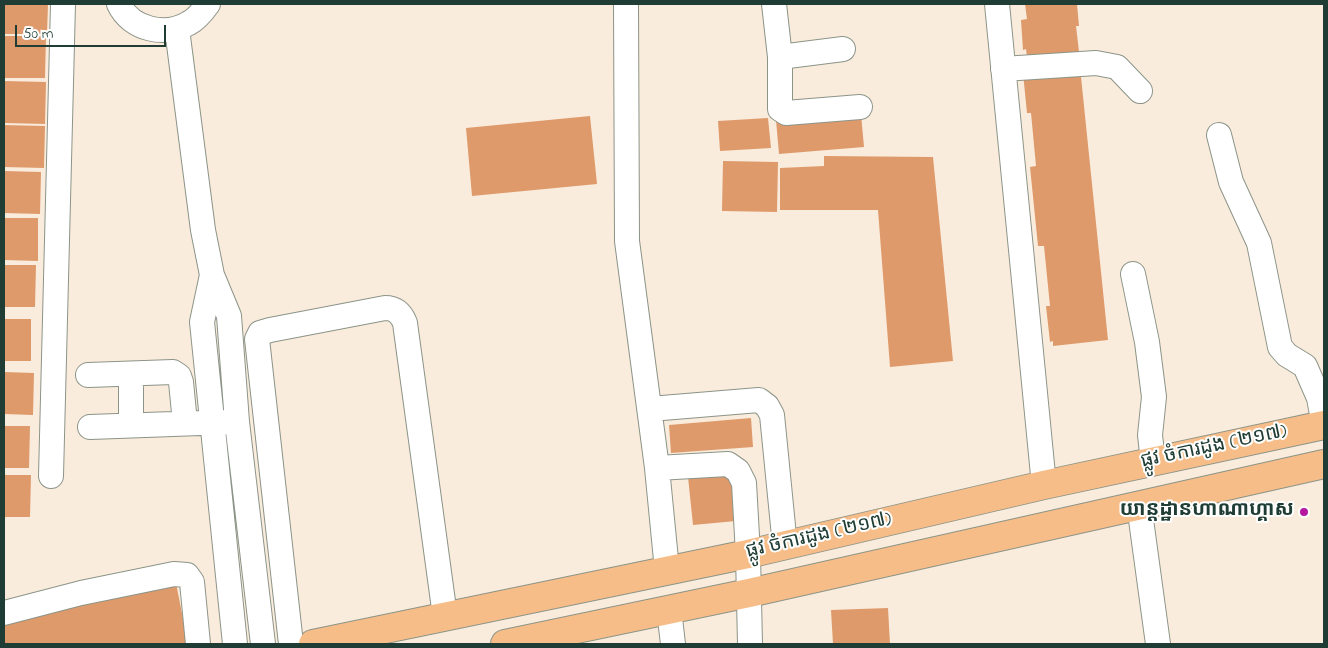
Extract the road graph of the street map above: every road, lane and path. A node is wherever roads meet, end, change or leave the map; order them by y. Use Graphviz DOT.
graph roads {
  1 [pos="63,4"];
  2 [pos="119,4"];
  3 [pos="208,4"];
  4 [pos="626,4"];
  5 [pos="774,4"];
  6 [pos="997,4"];
  7 [pos="177,29"];
  8 [pos="843,49"];
  9 [pos="780,57"];
  10 [pos="1003,69"];
  11 [pos="1140,91"];
  12 [pos="860,107"];
  13 [pos="1219,135"];
  14 [pos="1133,274"];
  15 [pos="212,275"];
  16 [pos="131,374"];
  17 [pos="88,375"];
  18 [pos="650,409"];
  19 [pos="237,422"];
  20 [pos="212,423"];
  21 [pos="184,424"];
  22 [pos="130,425"];
  23 [pos="1324,425"];
  24 [pos="90,427"];
  25 [pos="1153,462"];
  26 [pos="1324,464"];
  27 [pos="657,468"];
  28 [pos="51,476"];
  29 [pos="1044,485"];
  30 [pos="1139,505"];
  31 [pos="784,546"];
  32 [pos="748,554"];
  33 [pos="666,570"];
  34 [pos="749,593"];
  35 [pos="669,610"];
  36 [pos="4,613"];
  37 [pos="445,616"];
  38 [pos="198,644"];
  39 [pos="235,644"];
  40 [pos="263,644"];
  41 [pos="291,644"];
  42 [pos="313,644"];
  43 [pos="505,644"];
  44 [pos="673,644"];
  45 [pos="750,644"];
  46 [pos="1158,644"];
  1 -- 28 [label="street"];
  2 -- 7 [label="street"];
  3 -- 7 [label="street"];
  4 -- 18 [label="street"];
  5 -- 9 [label="street"];
  6 -- 10 [label="street"];
  7 -- 15 [label="street"];
  8 -- 9 [label="street"];
  9 -- 12 [label="street"];
  10 -- 11 [label="street"];
  10 -- 29 [label="street"];
  13 -- 23 [label="street"];
  14 -- 25 [label="street"];
  15 -- 19 [label="street"];
  15 -- 20 [label="street"];
  16 -- 17 [label="street"];
  16 -- 21 [label="street"];
  16 -- 22 [label="street"];
  18 -- 27 [label="street"];
  18 -- 31 [label="street"];
  19 -- 20 [label="street"];
  19 -- 40 [label="street"];
  20 -- 21 [label="street"];
  20 -- 39 [label="street"];
  21 -- 22 [label="street"];
  22 -- 24 [label="street"];
  23 -- 25 [label="main road, ផ្លូវ ចំការដូង (២១៧)"];
  25 -- 29 [label="main road, ផ្លូវ ចំការដូង (២១៧)"];
  26 -- 30 [label="main road, ផ្លូវ ចំការដូង (២១៧)"];
  27 -- 32 [label="street"];
  27 -- 33 [label="street"];
  29 -- 31 [label="main road, ផ្លូវ ចំការដូង (២១៧)"];
  30 -- 34 [label="main road, ផ្លូវ ចំការដូង (២១៧)"];
  30 -- 46 [label="street"];
  31 -- 32 [label="main road, ផ្លូវ ចំការដូង (២១៧)"];
  32 -- 33 [label="main road, ផ្លូវ ចំការដូង (២១៧)"];
  32 -- 34 [label="street"];
  33 -- 37 [label="main road, ផ្លូវ ចំការដូង (២១៧)"];
  34 -- 35 [label="main road, ផ្លូវ ចំការដូង (២១៧)"];
  34 -- 45 [label="street"];
  35 -- 43 [label="main road, ផ្លូវ ចំការដូង (២១៧)"];
  35 -- 44 [label="street"];
  36 -- 38 [label="street"];
  37 -- 41 [label="street"];
  37 -- 42 [label="main road, ផ្លូវ ចំការដូង (២១៧)"];
}
